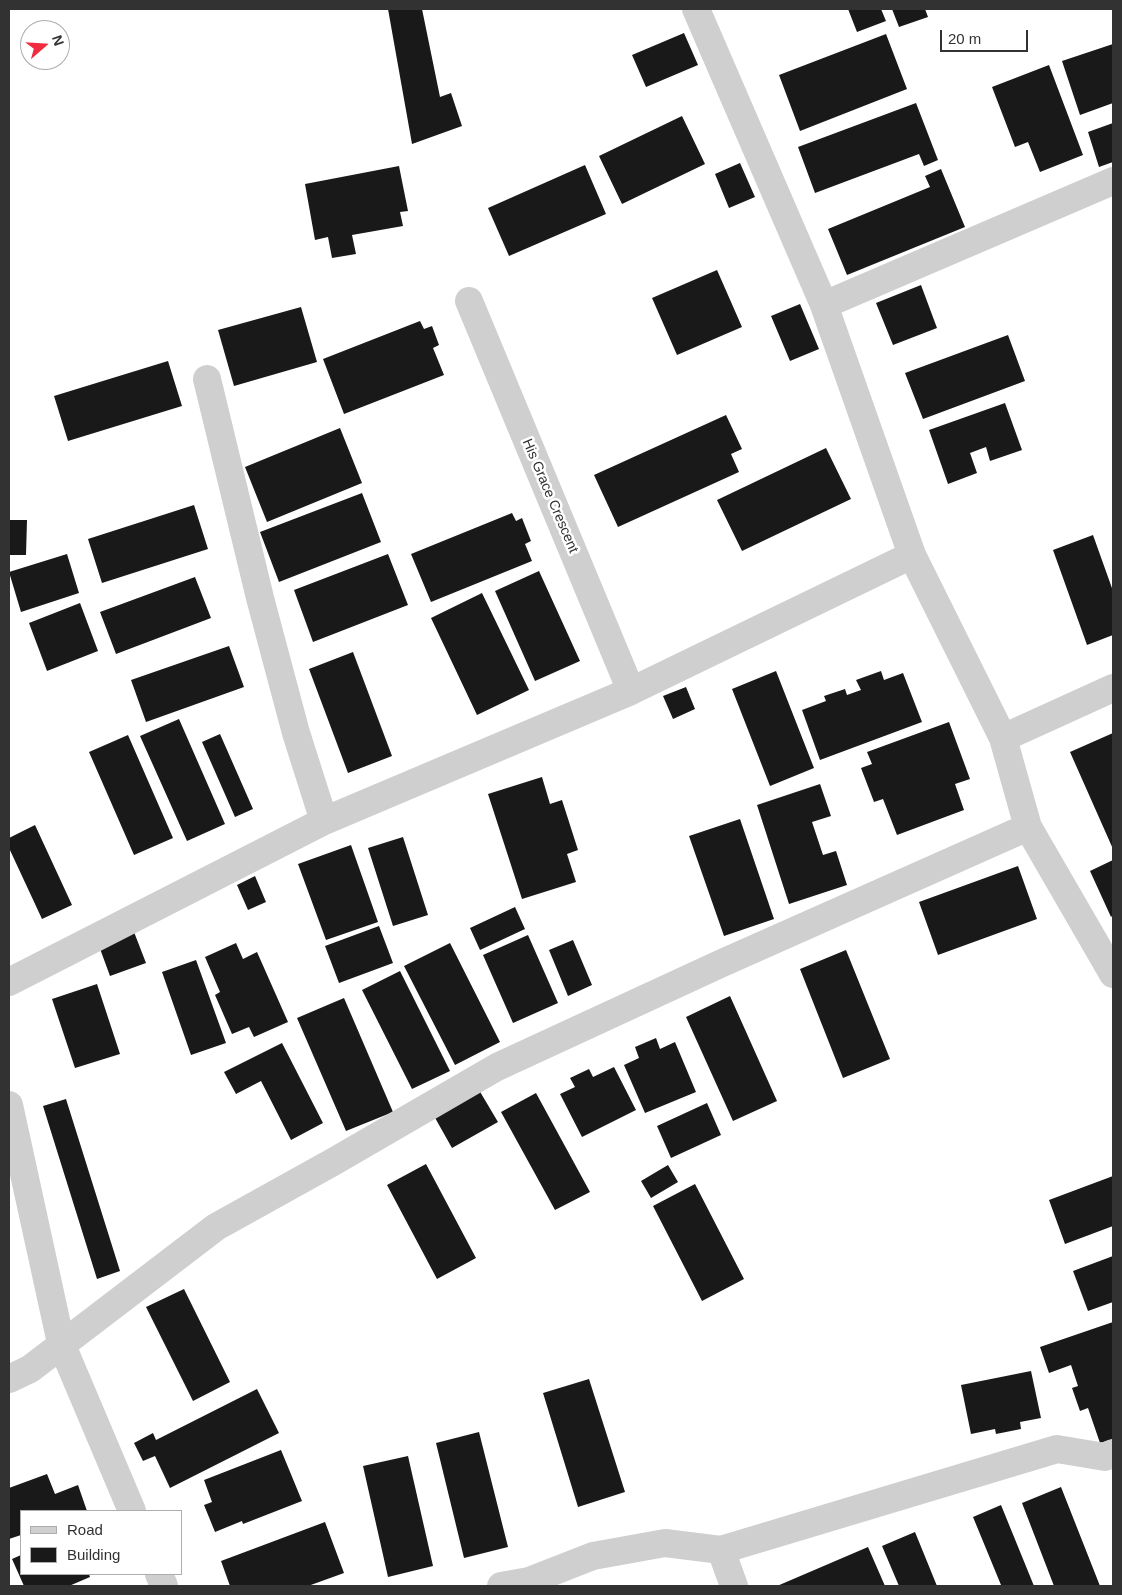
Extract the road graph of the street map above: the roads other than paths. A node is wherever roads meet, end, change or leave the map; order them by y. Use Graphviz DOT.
graph roads {
  1 [pos="696,9"];
  2 [pos="1113,180"];
  3 [pos="469,301"];
  4 [pos="824,305"];
  5 [pos="208,379"];
  6 [pos="912,555"];
  7 [pos="1113,688"];
  8 [pos="631,691"];
  9 [pos="1003,738"];
  10 [pos="324,820"];
  11 [pos="1028,828"];
  12 [pos="1113,974"];
  13 [pos="9,982"];
  14 [pos="9,1105"];
  15 [pos="62,1343"];
  16 [pos="9,1379"];
  17 [pos="1113,1453"];
  18 [pos="132,1510"];
  19 [pos="721,1550"];
  20 [pos="501,1586"];
  21 [pos="734,1586"];
  1 -- 4 [label="street"];
  2 -- 4 [label="street"];
  3 -- 8 [label="street, His Grace Crescent"];
  4 -- 6 [label="street"];
  5 -- 10 [label="street"];
  6 -- 8 [label="street"];
  6 -- 9 [label="street"];
  7 -- 9 [label="street"];
  8 -- 10 [label="street"];
  9 -- 11 [label="street"];
  10 -- 13 [label="street"];
  11 -- 12 [label="street"];
  11 -- 15 [label="street"];
  14 -- 15 [label="street"];
  15 -- 16 [label="street"];
  15 -- 18 [label="street"];
  17 -- 19 [label="street"];
  19 -- 20 [label="street"];
  19 -- 21 [label="street"];
}
